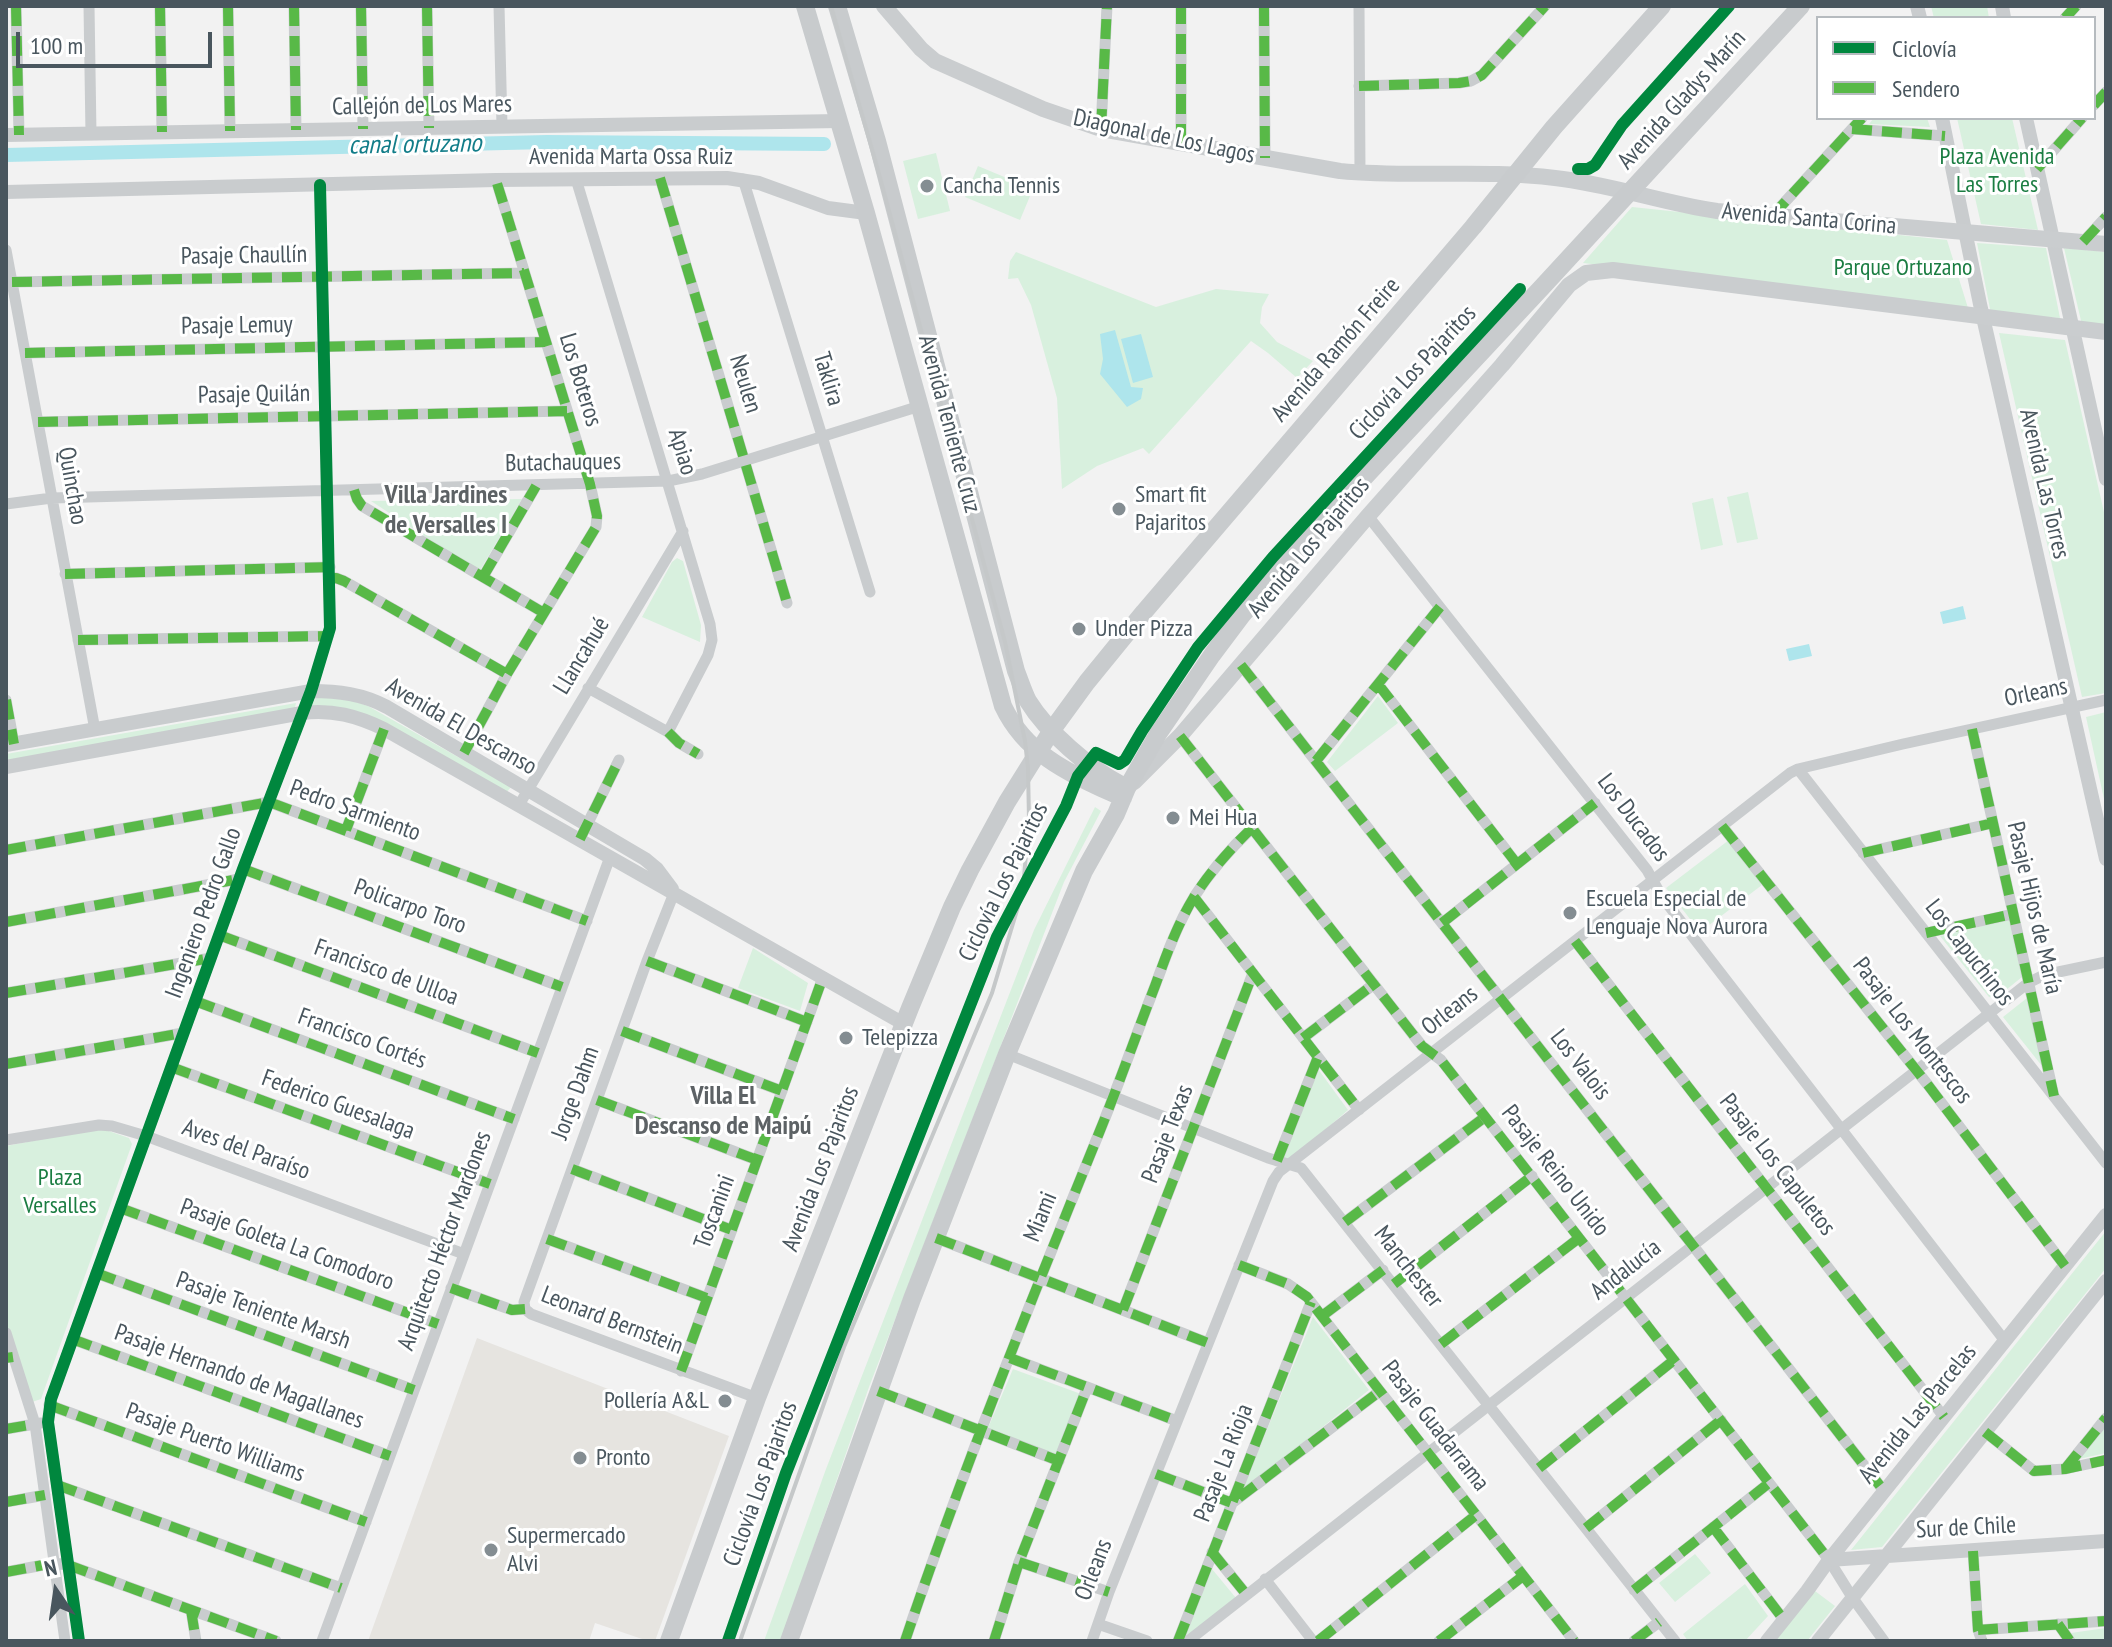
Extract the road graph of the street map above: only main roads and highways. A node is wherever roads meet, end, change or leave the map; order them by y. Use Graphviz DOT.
graph roads {
  1 [pos="805,6"];
  2 [pos="837,6"];
  3 [pos="884,6"];
  4 [pos="1662,6"];
  5 [pos="1801,6"];
  6 [pos="1478,173"];
  7 [pos="1516,174"];
  8 [pos="1631,191"];
  9 [pos="1493,202"];
  10 [pos="2106,244"];
  11 [pos="2106,332"];
  12 [pos="1052,730"];
  13 [pos="1038,753"];
  14 [pos="1125,793"];
  15 [pos="669,1641"];
  16 [pos="789,1641"];
  1 -- 13 [label="main road, Avenida Teniente Cruz"];
  2 -- 12 [label="main road, Avenida Teniente Cruz"];
  3 -- 6 [label="main road, Diagonal de Los Lagos"];
  4 -- 7 [label="main road, Avenida Ramón Freire"];
  5 -- 8 [label="main road, Avenida Gladys Marín"];
  6 -- 7 [label="main road, Diagonal de Los Lagos"];
  6 -- 9 [label="main road"];
  7 -- 8 [label="main road, Avenida Santa Corina"];
  7 -- 9 [label="main road, Avenida Ramón Freire"];
  8 -- 10 [label="main road, Avenida Santa Corina"];
  8 -- 14 [label="main road, Avenida Los Pajaritos"];
  9 -- 12 [label="main road, Avenida Ramón Freire"];
  11 -- 14 [label="main road, Avenida Los Pajaritos"];
  12 -- 13 [label="main road, Avenida Los Pajaritos"];
  12 -- 14 [label="main road, Avenida Teniente Cruz"];
  13 -- 14 [label="main road, Avenida Teniente Cruz"];
  13 -- 15 [label="main road, Avenida Los Pajaritos"];
  14 -- 16 [label="main road, Avenida Los Pajaritos"];
}
